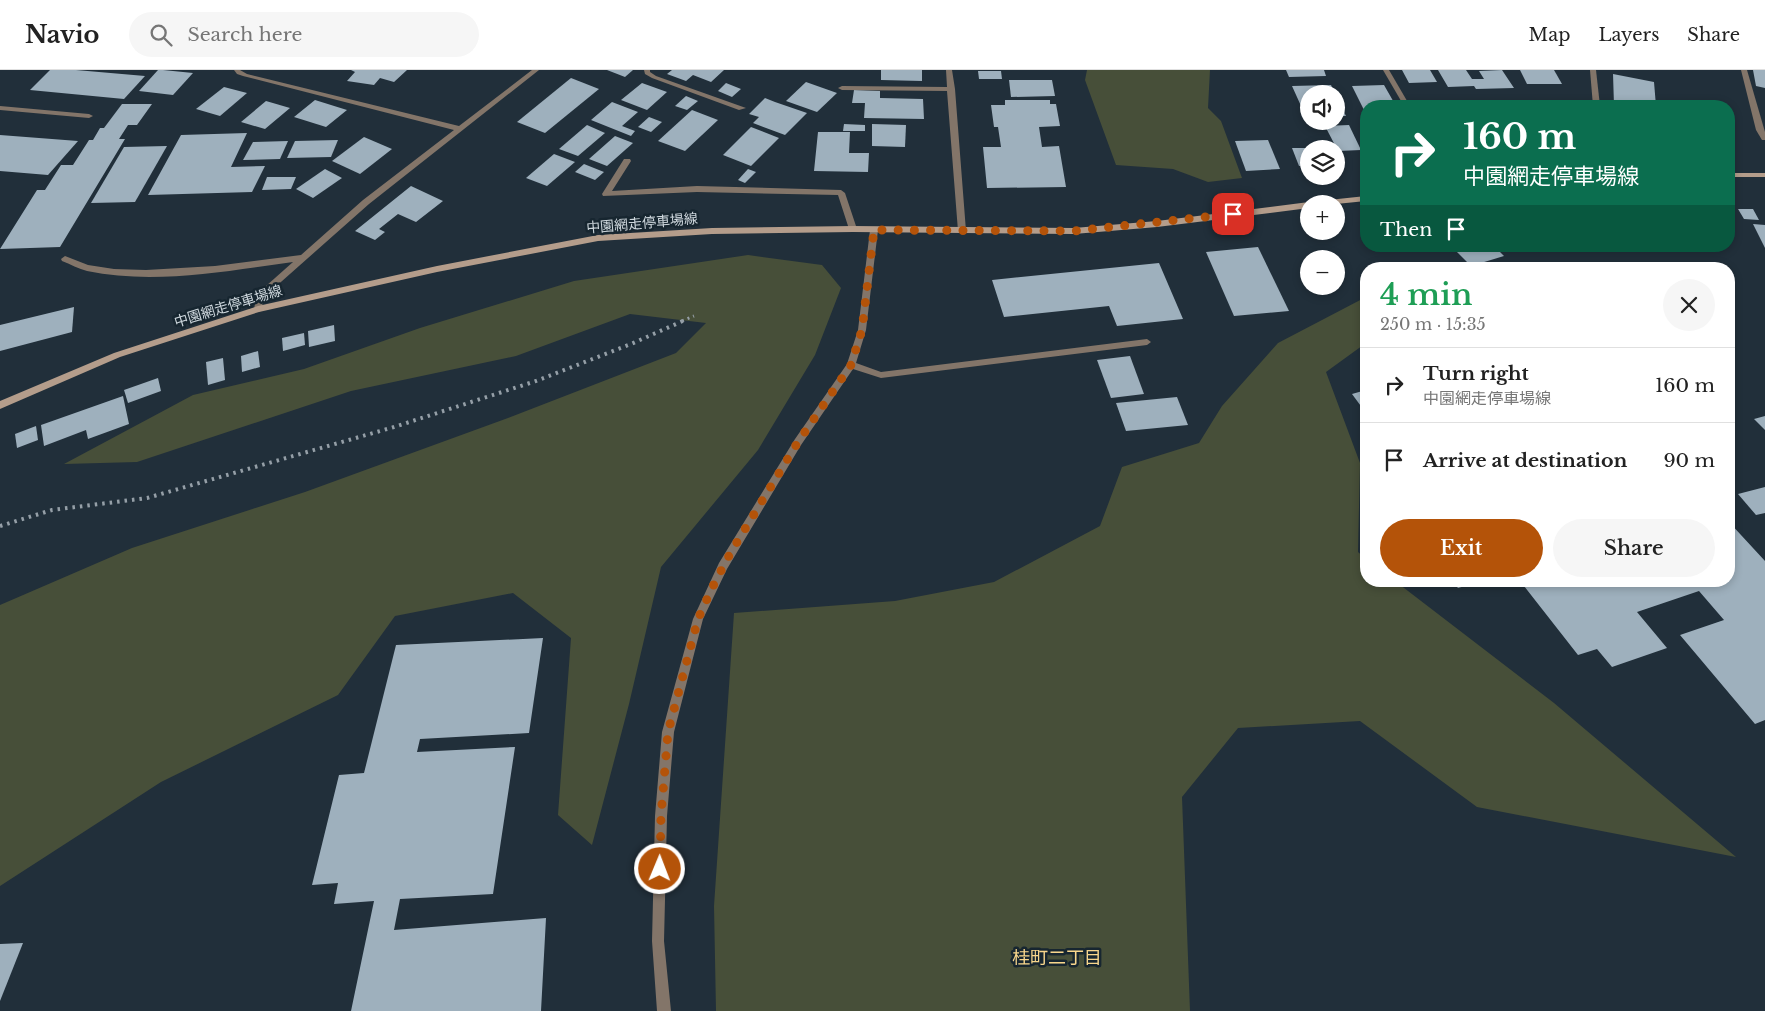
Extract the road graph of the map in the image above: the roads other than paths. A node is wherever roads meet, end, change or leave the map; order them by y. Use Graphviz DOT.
graph roads {
  1 [pos="237,70"];
  2 [pos="536,70"];
  3 [pos="647,70"];
  4 [pos="949,70"];
  5 [pos="1386,70"];
  6 [pos="1593,70"];
  7 [pos="1744,70"];
  8 [pos="842,88"];
  9 [pos="951,89"];
  10 [pos="1404,100"];
  11 [pos="1597,100"];
  12 [pos="0,108"];
  13 [pos="742,108"];
  14 [pos="89,116"];
  15 [pos="460,129"];
  16 [pos="1765,138"];
  17 [pos="627,161"];
  18 [pos="1735,175"];
  19 [pos="1765,175"];
  20 [pos="1360,199"];
  21 [pos="1345,201"];
  22 [pos="1300,206"];
  23 [pos="853,229"];
  24 [pos="874,230"];
  25 [pos="962,231"];
  26 [pos="302,258"];
  27 [pos="66,260"];
  28 [pos="258,308"];
  29 [pos="1147,342"];
  30 [pos="851,365"];
  31 [pos="0,406"];
  32 [pos="664,1011"];
  1 -- 15 [label="street"];
  2 -- 15 [label="street"];
  3 -- 13 [label="street"];
  4 -- 9 [label="street"];
  5 -- 10 [label="street"];
  6 -- 11 [label="street"];
  7 -- 16 [label="street"];
  8 -- 9 [label="street"];
  9 -- 25 [label="street"];
  12 -- 14 [label="street"];
  15 -- 26 [label="street"];
  17 -- 23 [label="street"];
  18 -- 19 [label="main road"];
  20 -- 21 [label="main road"];
  22 -- 25 [label="main road, 中園網走停車場線"];
  23 -- 24 [label="main road, 中園網走停車場線"];
  23 -- 28 [label="main road, 中園網走停車場線"];
  24 -- 25 [label="main road, 中園網走停車場線"];
  24 -- 30 [label="street"];
  26 -- 27 [label="street"];
  26 -- 28 [label="street"];
  28 -- 31 [label="main road, 中園網走停車場線"];
  29 -- 30 [label="street"];
  30 -- 32 [label="street"];
}
